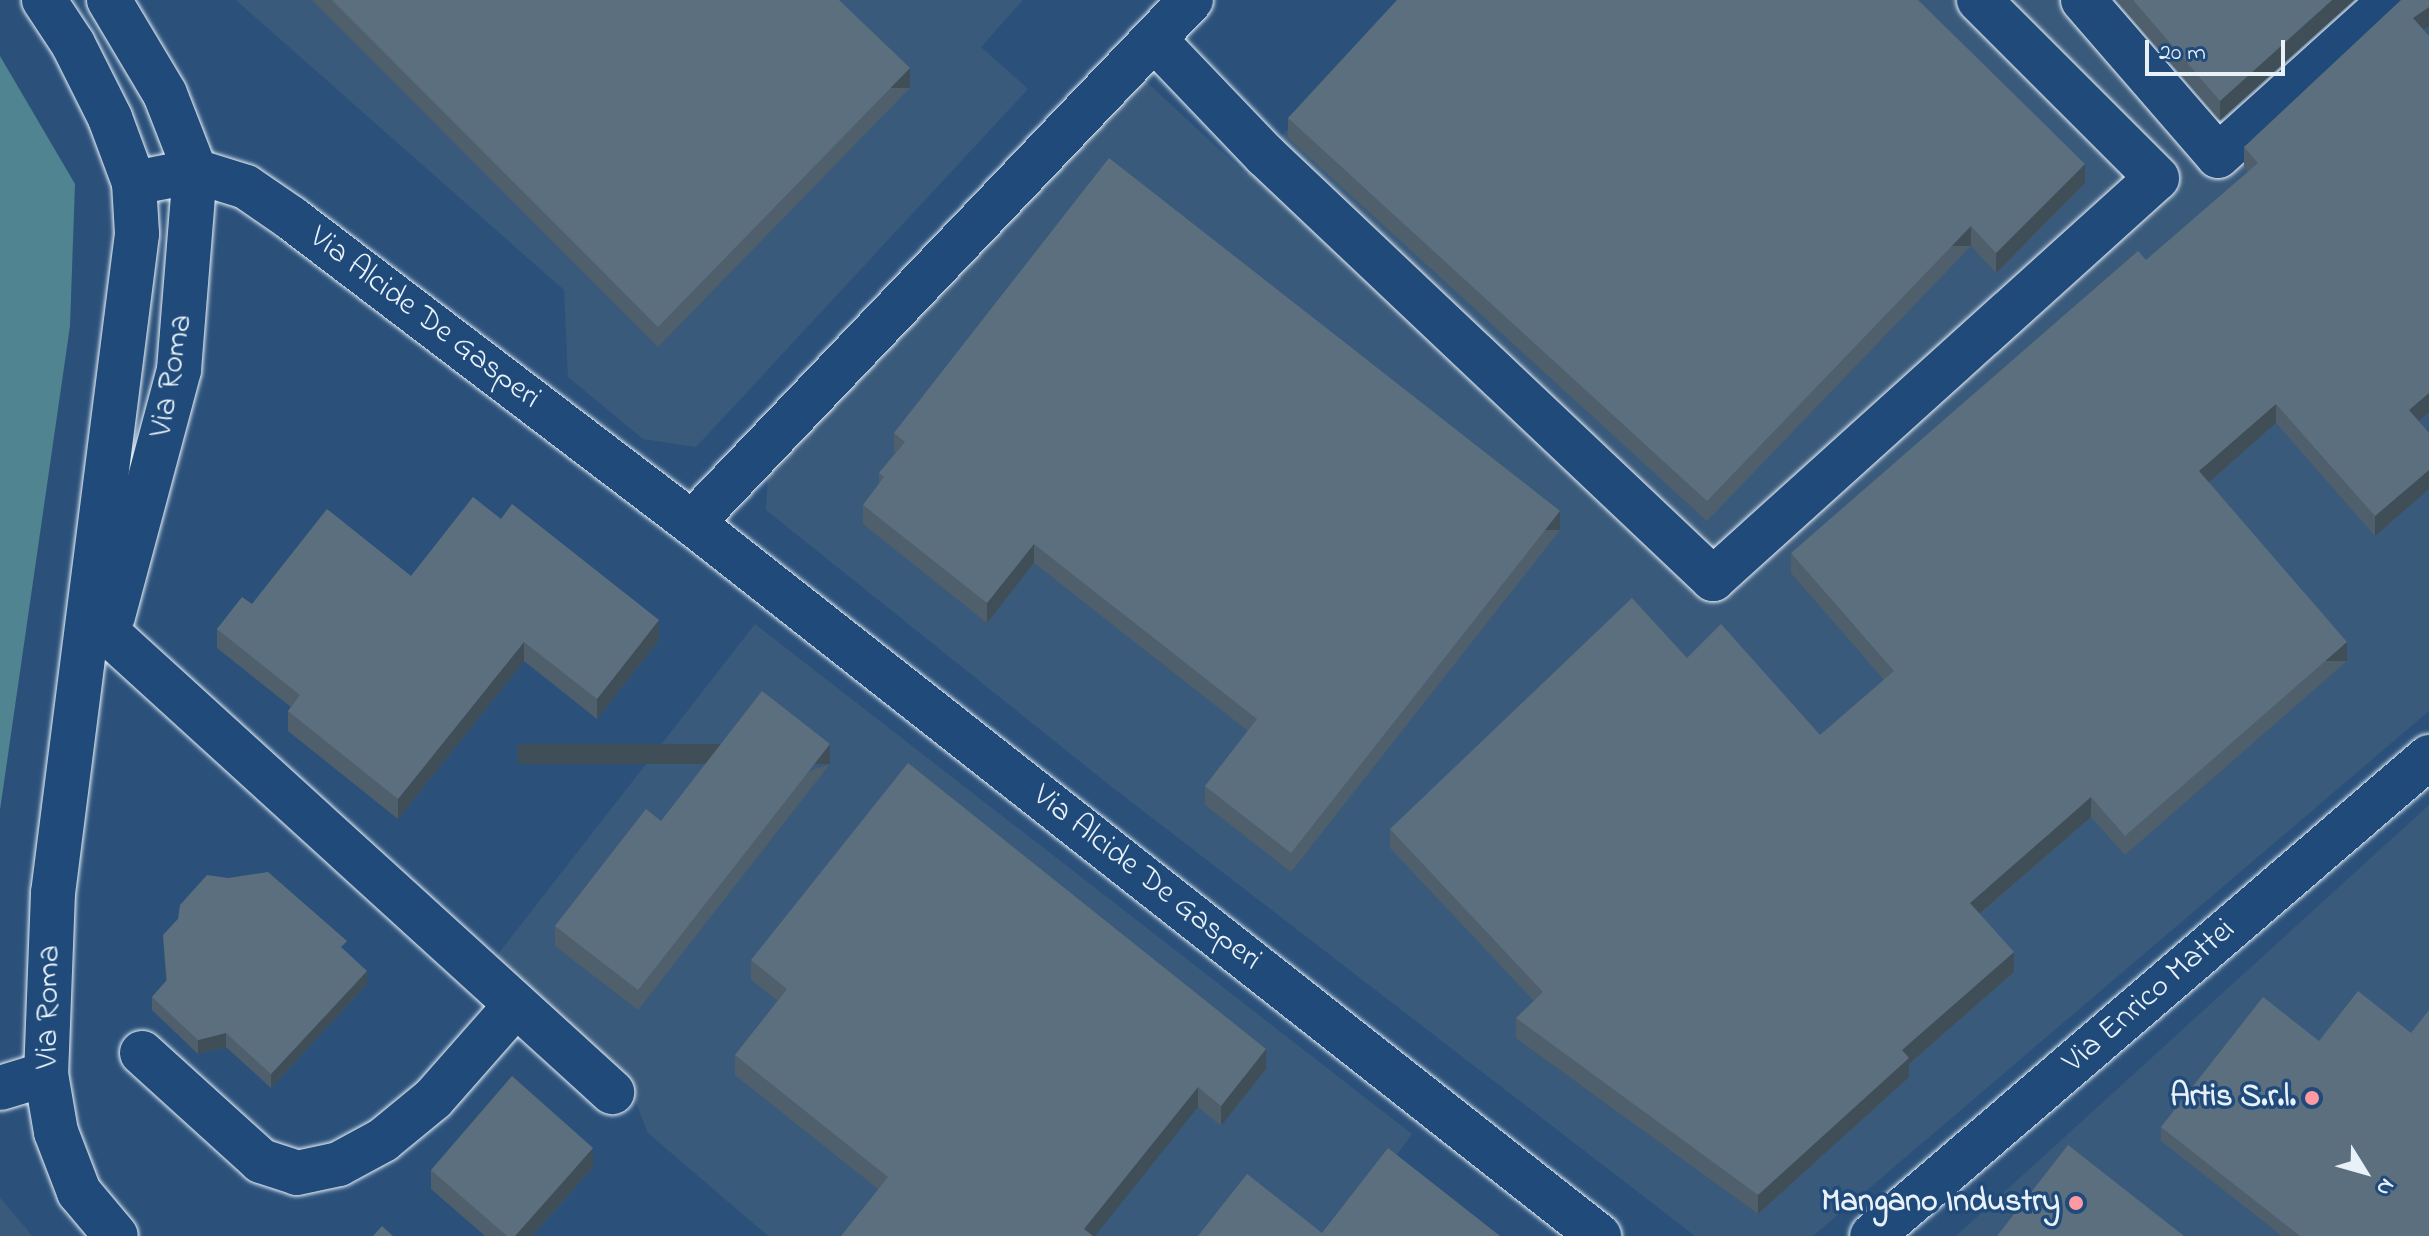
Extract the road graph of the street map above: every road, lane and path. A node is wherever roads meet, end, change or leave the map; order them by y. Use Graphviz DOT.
graph roads {
  1 [pos="44,0"];
  2 [pos="109,0"];
  3 [pos="1191,0"];
  4 [pos="1979,0"];
  5 [pos="2083,0"];
  6 [pos="2391,0"];
  7 [pos="1154,39"];
  8 [pos="195,171"];
  9 [pos="134,183"];
  10 [pos="692,523"];
  11 [pos="108,633"];
  12 [pos="2429,757"];
  13 [pos="70,760"];
  14 [pos="516,1005"];
  15 [pos="142,1053"];
  16 [pos="46,1074"];
  17 [pos="0,1088"];
  18 [pos="612,1092"];
  19 [pos="116,1236"];
  20 [pos="1599,1236"];
  21 [pos="1872,1236"];
  1 -- 9 [label="street, Via Roma"];
  2 -- 8 [label="street, Via Roma"];
  3 -- 7 [label="street"];
  4 -- 7 [label="street"];
  5 -- 6 [label="street"];
  7 -- 10 [label="street"];
  8 -- 9 [label="street, Via Alcide De Gasperi"];
  8 -- 10 [label="street, Via Alcide De Gasperi"];
  8 -- 11 [label="street, Via Roma"];
  9 -- 13 [label="street, Via Roma"];
  10 -- 20 [label="street, Via Alcide De Gasperi"];
  11 -- 13 [label="street, Via Roma"];
  11 -- 14 [label="street"];
  12 -- 21 [label="street, Via Enrico Mattei"];
  13 -- 16 [label="street, Via Roma"];
  14 -- 15 [label="street"];
  14 -- 18 [label="street"];
  16 -- 17 [label="street"];
  16 -- 19 [label="street, Via Roma"];
}
